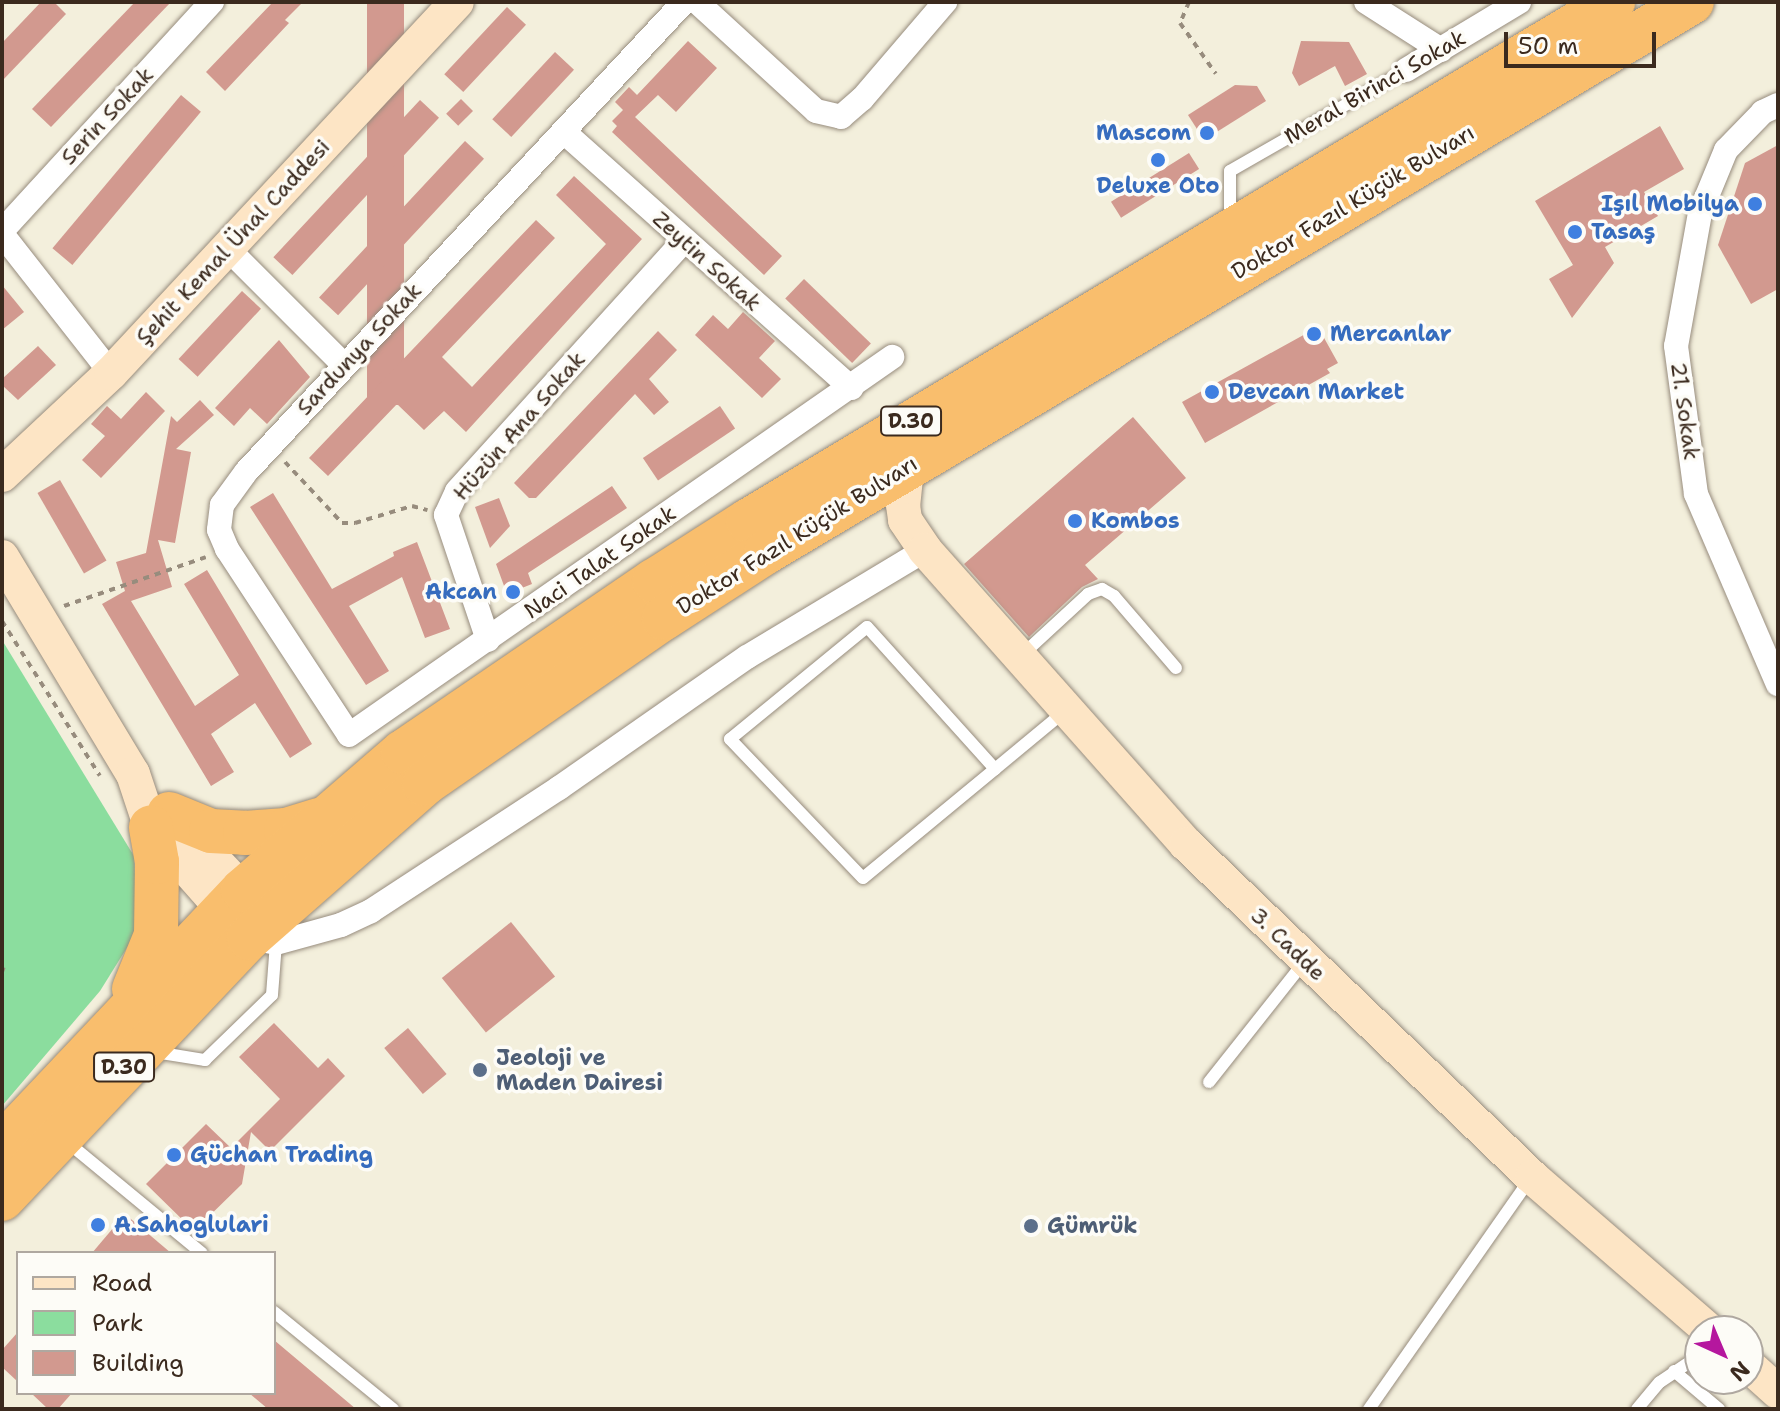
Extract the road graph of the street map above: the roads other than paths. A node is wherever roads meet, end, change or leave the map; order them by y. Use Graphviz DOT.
graph roads {
  1 [pos="212,2"];
  2 [pos="457,2"];
  3 [pos="684,2"];
  4 [pos="697,2"];
  5 [pos="945,2"];
  6 [pos="1366,2"];
  7 [pos="1519,2"];
  8 [pos="1613,2"];
  9 [pos="1692,2"];
  10 [pos="1441,50"];
  11 [pos="1406,70"];
  12 [pos="1778,105"];
  13 [pos="564,132"];
  14 [pos="1230,230"];
  15 [pos="2,232"];
  16 [pos="684,241"];
  17 [pos="227,248"];
  18 [pos="892,357"];
  19 [pos="344,365"];
  20 [pos="111,373"];
  21 [pos="851,388"];
  22 [pos="913,462"];
  23 [pos="2,475"];
  24 [pos="831,514"];
  25 [pos="905,520"];
  26 [pos="925,550"];
  27 [pos="2,557"];
  28 [pos="488,640"];
  29 [pos="1019,658"];
  30 [pos="1176,668"];
  31 [pos="1778,684"];
  32 [pos="1066,710"];
  33 [pos="349,735"];
  34 [pos="995,769"];
  35 [pos="325,817"];
  36 [pos="160,821"];
  37 [pos="252,920"];
  38 [pos="1305,961"];
  39 [pos="126,1038"];
  40 [pos="1209,1082"];
  41 [pos="60,1136"];
  42 [pos="2,1145"];
  43 [pos="1532,1177"];
  44 [pos="2,1199"];
  45 [pos="200,1251"];
  46 [pos="276,1314"];
  47 [pos="1692,1315"];
  48 [pos="1684,1365"];
  49 [pos="1674,1371"];
  50 [pos="1704,1397"];
  51 [pos="393,1409"];
  52 [pos="1369,1409"];
  53 [pos="1637,1409"];
  54 [pos="1695,1409"];
  55 [pos="1719,1409"];
  1 -- 15 [label="street, Serin Sokak"];
  2 -- 17 [label="street, Şehit Kemal Ünal Caddesi"];
  3 -- 13 [label="street, Sardunya Sokak"];
  4 -- 5 [label="street"];
  6 -- 10 [label="street"];
  7 -- 10 [label="street, Meral Birinci Sokak"];
  8 -- 14 [label="highway, Doktor Fazıl Küçük Bulvarı / D.30"];
  9 -- 22 [label="highway, Doktor Fazıl Küçük Bulvarı / D.30"];
  10 -- 11 [label="street, Meral Birinci Sokak"];
  11 -- 14 [label="lane, Meral Birinci Sokak"];
  12 -- 31 [label="street, 21. Sokak"];
  13 -- 16 [label="street, Zeytin Sokak"];
  13 -- 19 [label="street, Sardunya Sokak"];
  14 -- 35 [label="highway, Doktor Fazıl Küçük Bulvarı / D.30"];
  15 -- 20 [label="street"];
  16 -- 21 [label="street, Zeytin Sokak"];
  16 -- 28 [label="street, Hüzün Ana Sokak"];
  17 -- 19 [label="street"];
  17 -- 20 [label="street, Şehit Kemal Ünal Caddesi"];
  18 -- 21 [label="street"];
  19 -- 33 [label="street, Sardunya Sokak"];
  20 -- 23 [label="street, Şehit Kemal Ünal Caddesi"];
  21 -- 28 [label="street, Naci Talat Sokak"];
  22 -- 24 [label="highway, Doktor Fazıl Küçük Bulvarı / D.30"];
  22 -- 25 [label="street"];
  24 -- 25 [label="street"];
  24 -- 37 [label="highway, Doktor Fazıl Küçük Bulvarı / D.30"];
  25 -- 26 [label="street, 3. Cadde"];
  26 -- 29 [label="street, 3. Cadde"];
  26 -- 37 [label="street"];
  27 -- 36 [label="street"];
  28 -- 33 [label="street, Naci Talat Sokak"];
  29 -- 30 [label="lane"];
  29 -- 32 [label="street, 3. Cadde"];
  32 -- 34 [label="lane"];
  32 -- 38 [label="street, 3. Cadde"];
  34 -- 34 [label="lane"];
  35 -- 36 [label="highway"];
  35 -- 37 [label="highway, Doktor Fazıl Küçük Bulvarı / D.30"];
  36 -- 37 [label="street"];
  36 -- 39 [label="highway"];
  37 -- 39 [label="highway, Doktor Fazıl Küçük Bulvarı / D.30"];
  37 -- 39 [label="lane"];
  38 -- 40 [label="lane"];
  38 -- 43 [label="street, 3. Cadde"];
  39 -- 41 [label="highway, Doktor Fazıl Küçük Bulvarı / D.30"];
  39 -- 42 [label="highway, Doktor Fazıl Küçük Bulvarı / D.30"];
  41 -- 44 [label="highway, Doktor Fazıl Küçük Bulvarı / D.30"];
  41 -- 45 [label="lane"];
  43 -- 47 [label="street, 3. Cadde"];
  43 -- 52 [label="lane"];
  46 -- 51 [label="lane"];
  48 -- 49 [label="lane"];
  49 -- 50 [label="lane"];
  49 -- 53 [label="lane"];
  50 -- 54 [label="lane"];
  50 -- 55 [label="lane"];
}
